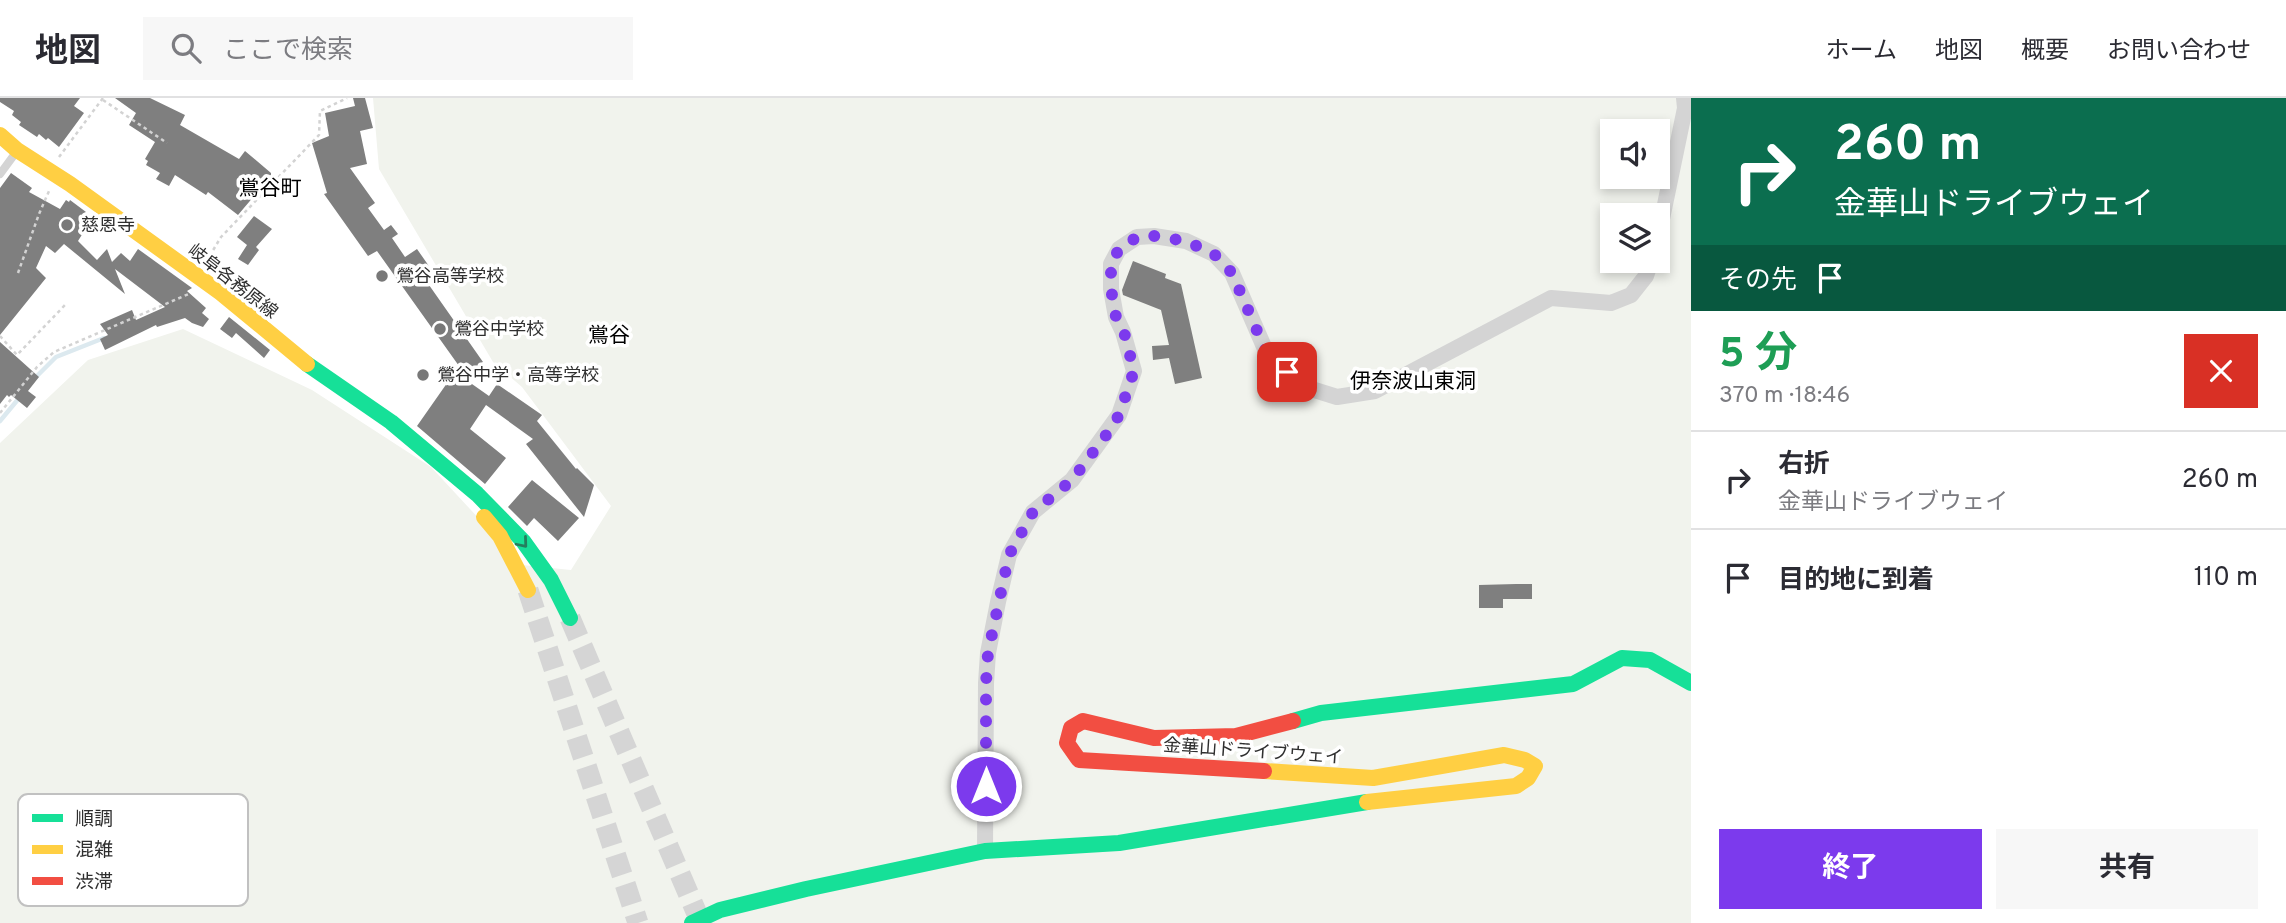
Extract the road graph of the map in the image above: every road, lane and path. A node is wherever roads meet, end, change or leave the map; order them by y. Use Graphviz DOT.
graph roads {
  1 [pos="347,98"];
  2 [pos="1684,98"];
  3 [pos="103,99"];
  4 [pos="0,135"];
  5 [pos="167,143"];
  6 [pos="17,150"];
  7 [pos="48,170"];
  8 [pos="0,174"];
  9 [pos="52,187"];
  10 [pos="1665,203"];
  11 [pos="19,273"];
  12 [pos="1647,273"];
  13 [pos="204,280"];
  14 [pos="65,305"];
  15 [pos="0,336"];
  16 [pos="0,413"];
  17 [pos="439,461"];
  18 [pos="528,590"];
  19 [pos="570,618"];
  20 [pos="1691,683"];
  21 [pos="985,851"];
  22 [pos="692,923"];
  1 -- 13 [label="path"];
  2 -- 10 [label="street"];
  3 -- 5 [label="path"];
  3 -- 7 [label="path"];
  4 -- 6 [label="street, 岐阜各務原線"];
  6 -- 7 [label="street, 岐阜各務原線"];
  6 -- 8 [label="lane"];
  7 -- 13 [label="street, 岐阜各務原線"];
  9 -- 11 [label="path"];
  12 -- 21 [label="street"];
  13 -- 16 [label="path"];
  13 -- 17 [label="street, 岐阜各務原線"];
  14 -- 15 [label="path"];
  17 -- 18 [label="street, 岐阜各務原線"];
  17 -- 19 [label="street, 岐阜各務原線, one-way"];
  20 -- 21 [label="street, 金華山ドライブウェイ"];
  21 -- 22 [label="street, 金華山ドライブウェイ"];
}
